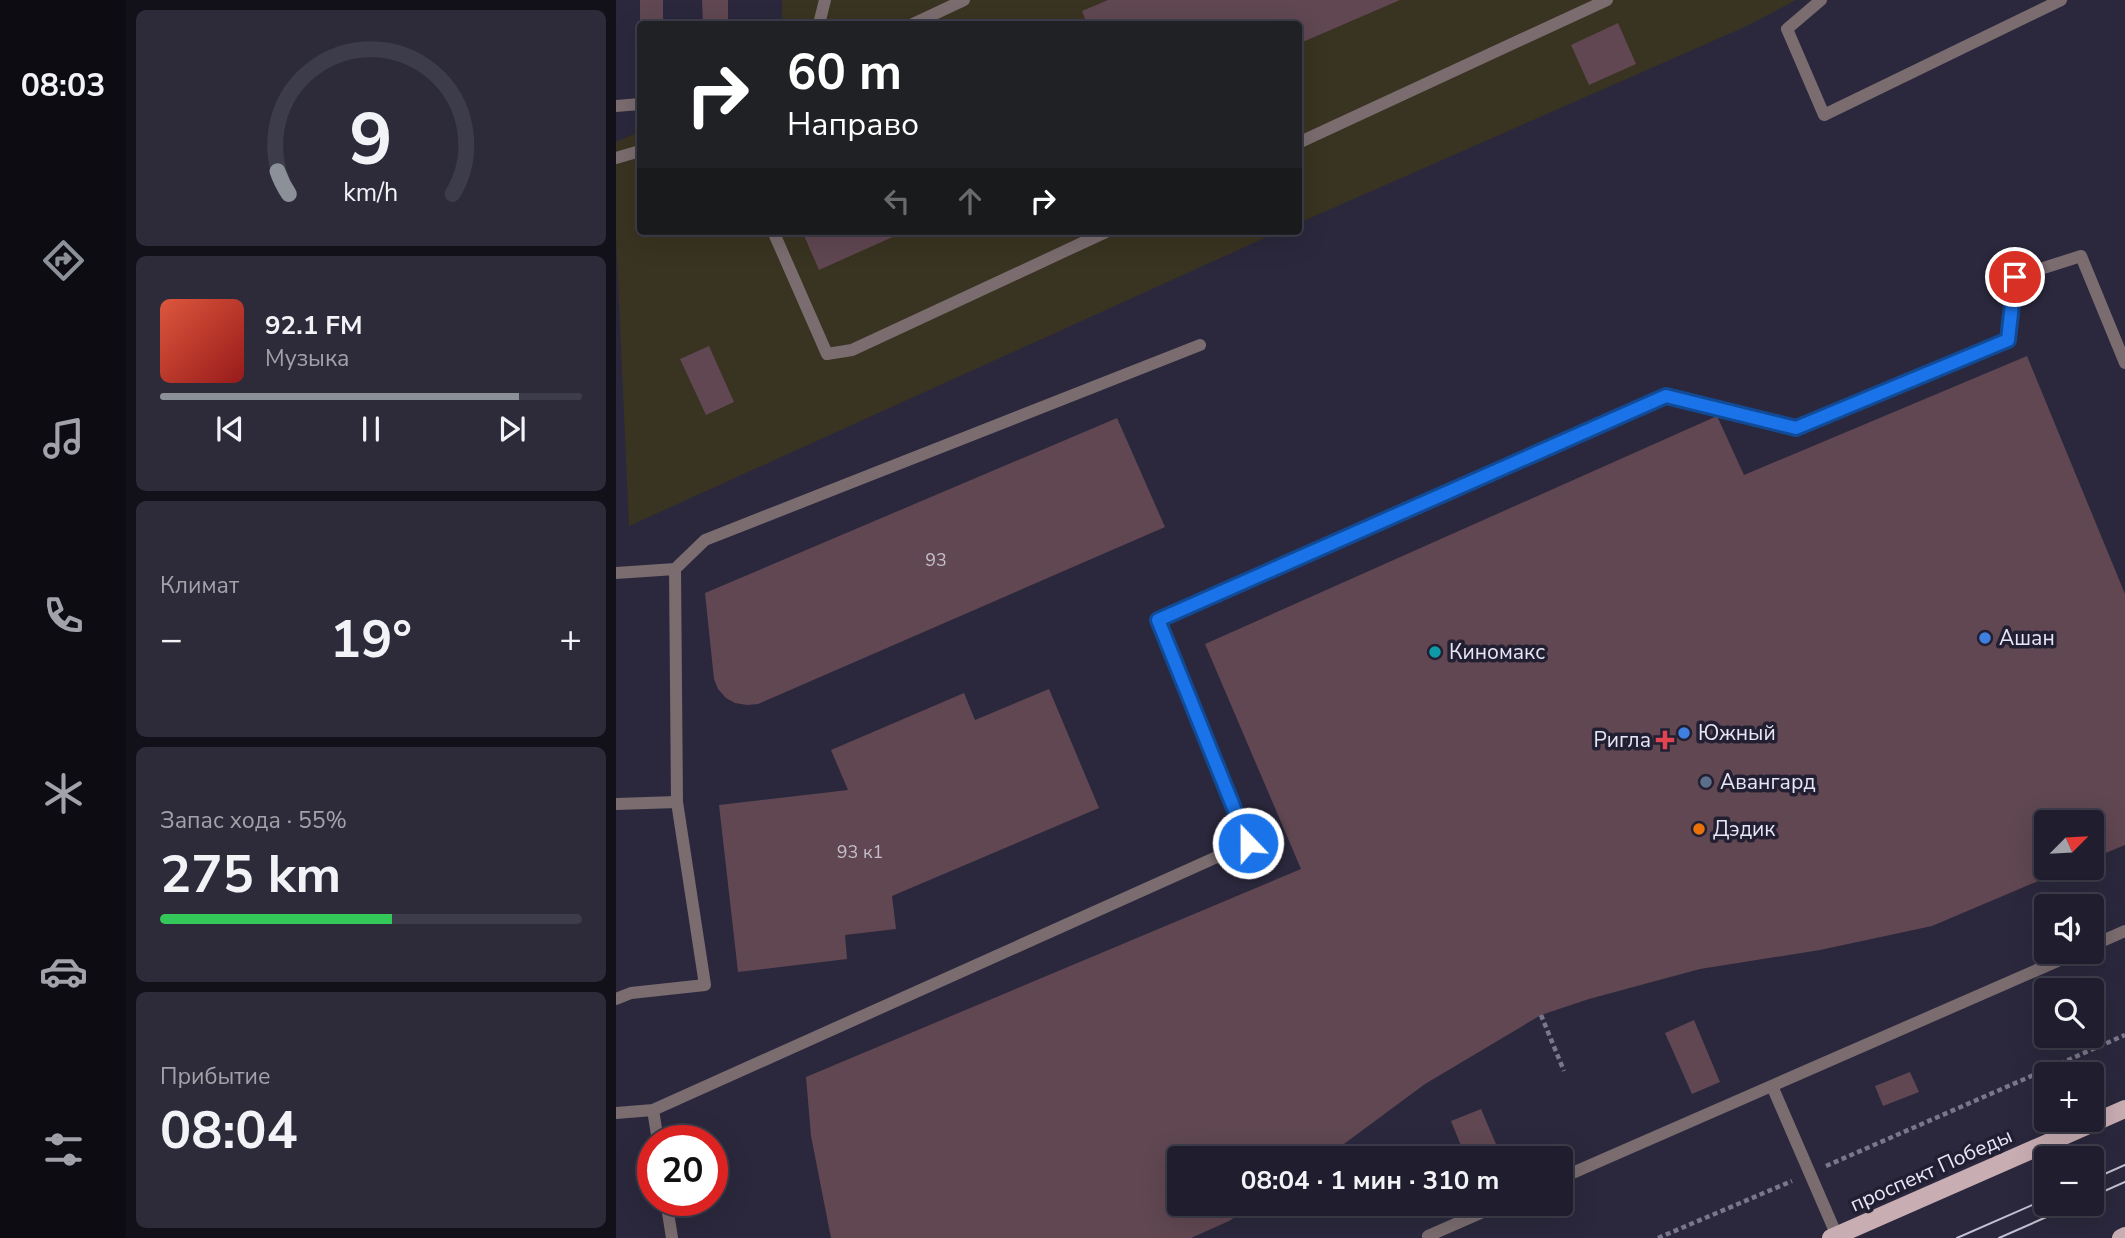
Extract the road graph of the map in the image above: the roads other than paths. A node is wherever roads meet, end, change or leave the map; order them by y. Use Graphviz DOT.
graph roads {
  1 [pos="825,0"];
  2 [pos="964,0"];
  3 [pos="1607,0"];
  4 [pos="1821,0"];
  5 [pos="2061,0"];
  6 [pos="820,21"];
  7 [pos="919,21"];
  8 [pos="637,104"];
  9 [pos="616,106"];
  10 [pos="1302,141"];
  11 [pos="637,152"];
  12 [pos="616,158"];
  13 [pos="775,235"];
  14 [pos="1099,235"];
  15 [pos="1200,345"];
  16 [pos="2125,363"];
  17 [pos="675,569"];
  18 [pos="616,573"];
  19 [pos="677,802"];
  20 [pos="616,804"];
  21 [pos="2125,931"];
  22 [pos="2104,940"];
  23 [pos="2051,964"];
  24 [pos="616,999"];
  25 [pos="1772,1086"];
  26 [pos="2125,1109"];
  27 [pos="653,1110"];
  28 [pos="616,1113"];
  29 [pos="655,1125"];
  30 [pos="1573,1173"];
  31 [pos="669,1216"];
  32 [pos="1474,1216"];
  33 [pos="1834,1237"];
  34 [pos="672,1238"];
  35 [pos="1429,1238"];
  1 -- 6 [label="lane"];
  2 -- 7 [label="lane"];
  3 -- 10 [label="lane"];
  4 -- 5 [label="lane"];
  8 -- 9 [label="lane"];
  11 -- 12 [label="lane"];
  13 -- 14 [label="lane"];
  15 -- 17 [label="lane"];
  16 -- 27 [label="lane"];
  17 -- 18 [label="lane"];
  17 -- 19 [label="lane"];
  19 -- 20 [label="lane"];
  19 -- 24 [label="lane"];
  21 -- 22 [label="lane"];
  23 -- 25 [label="lane"];
  25 -- 30 [label="lane"];
  25 -- 33 [label="lane"];
  26 -- 33 [label="main road, проспект Победы"];
  27 -- 28 [label="lane"];
  27 -- 29 [label="lane"];
  31 -- 34 [label="lane"];
  32 -- 35 [label="lane"];
}
